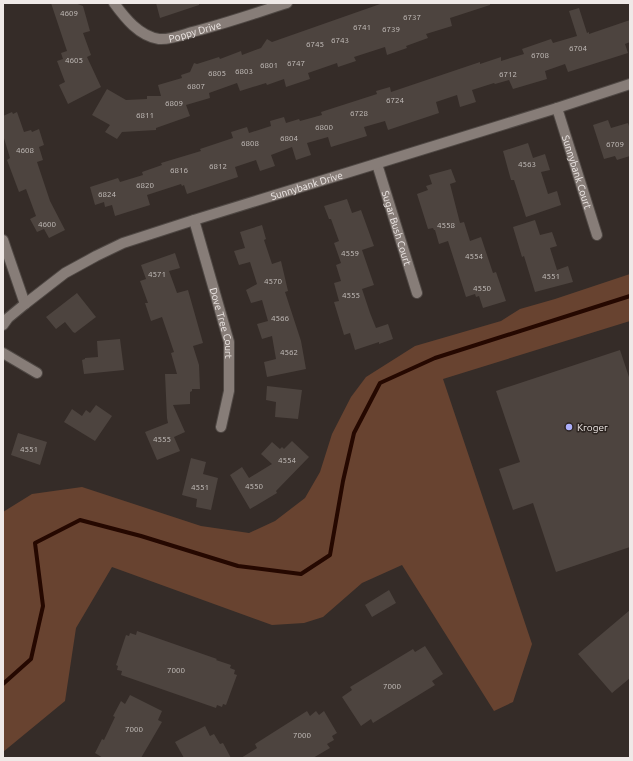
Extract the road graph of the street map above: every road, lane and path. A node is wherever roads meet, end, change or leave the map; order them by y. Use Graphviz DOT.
graph roads {
  1 [pos="114,3"];
  2 [pos="286,3"];
  3 [pos="630,84"];
  4 [pos="557,108"];
  5 [pos="377,164"];
  6 [pos="194,220"];
  7 [pos="597,235"];
  8 [pos="3,240"];
  9 [pos="417,293"];
  10 [pos="25,304"];
  11 [pos="3,325"];
  12 [pos="3,353"];
  13 [pos="37,373"];
  14 [pos="221,427"];
  1 -- 2 [label="street, Poppy Drive"];
  3 -- 4 [label="street, Sunnybank Drive"];
  4 -- 5 [label="street, Sunnybank Drive"];
  4 -- 7 [label="street, Sunnybank Court"];
  5 -- 6 [label="street, Sunnybank Drive"];
  5 -- 9 [label="street, Sugar Bush Court"];
  6 -- 10 [label="street, Sunnybank Drive"];
  6 -- 14 [label="street, Dove Tree Court"];
  8 -- 10 [label="street"];
  10 -- 11 [label="street, Sunnybank Drive"];
  12 -- 13 [label="street"];
}
